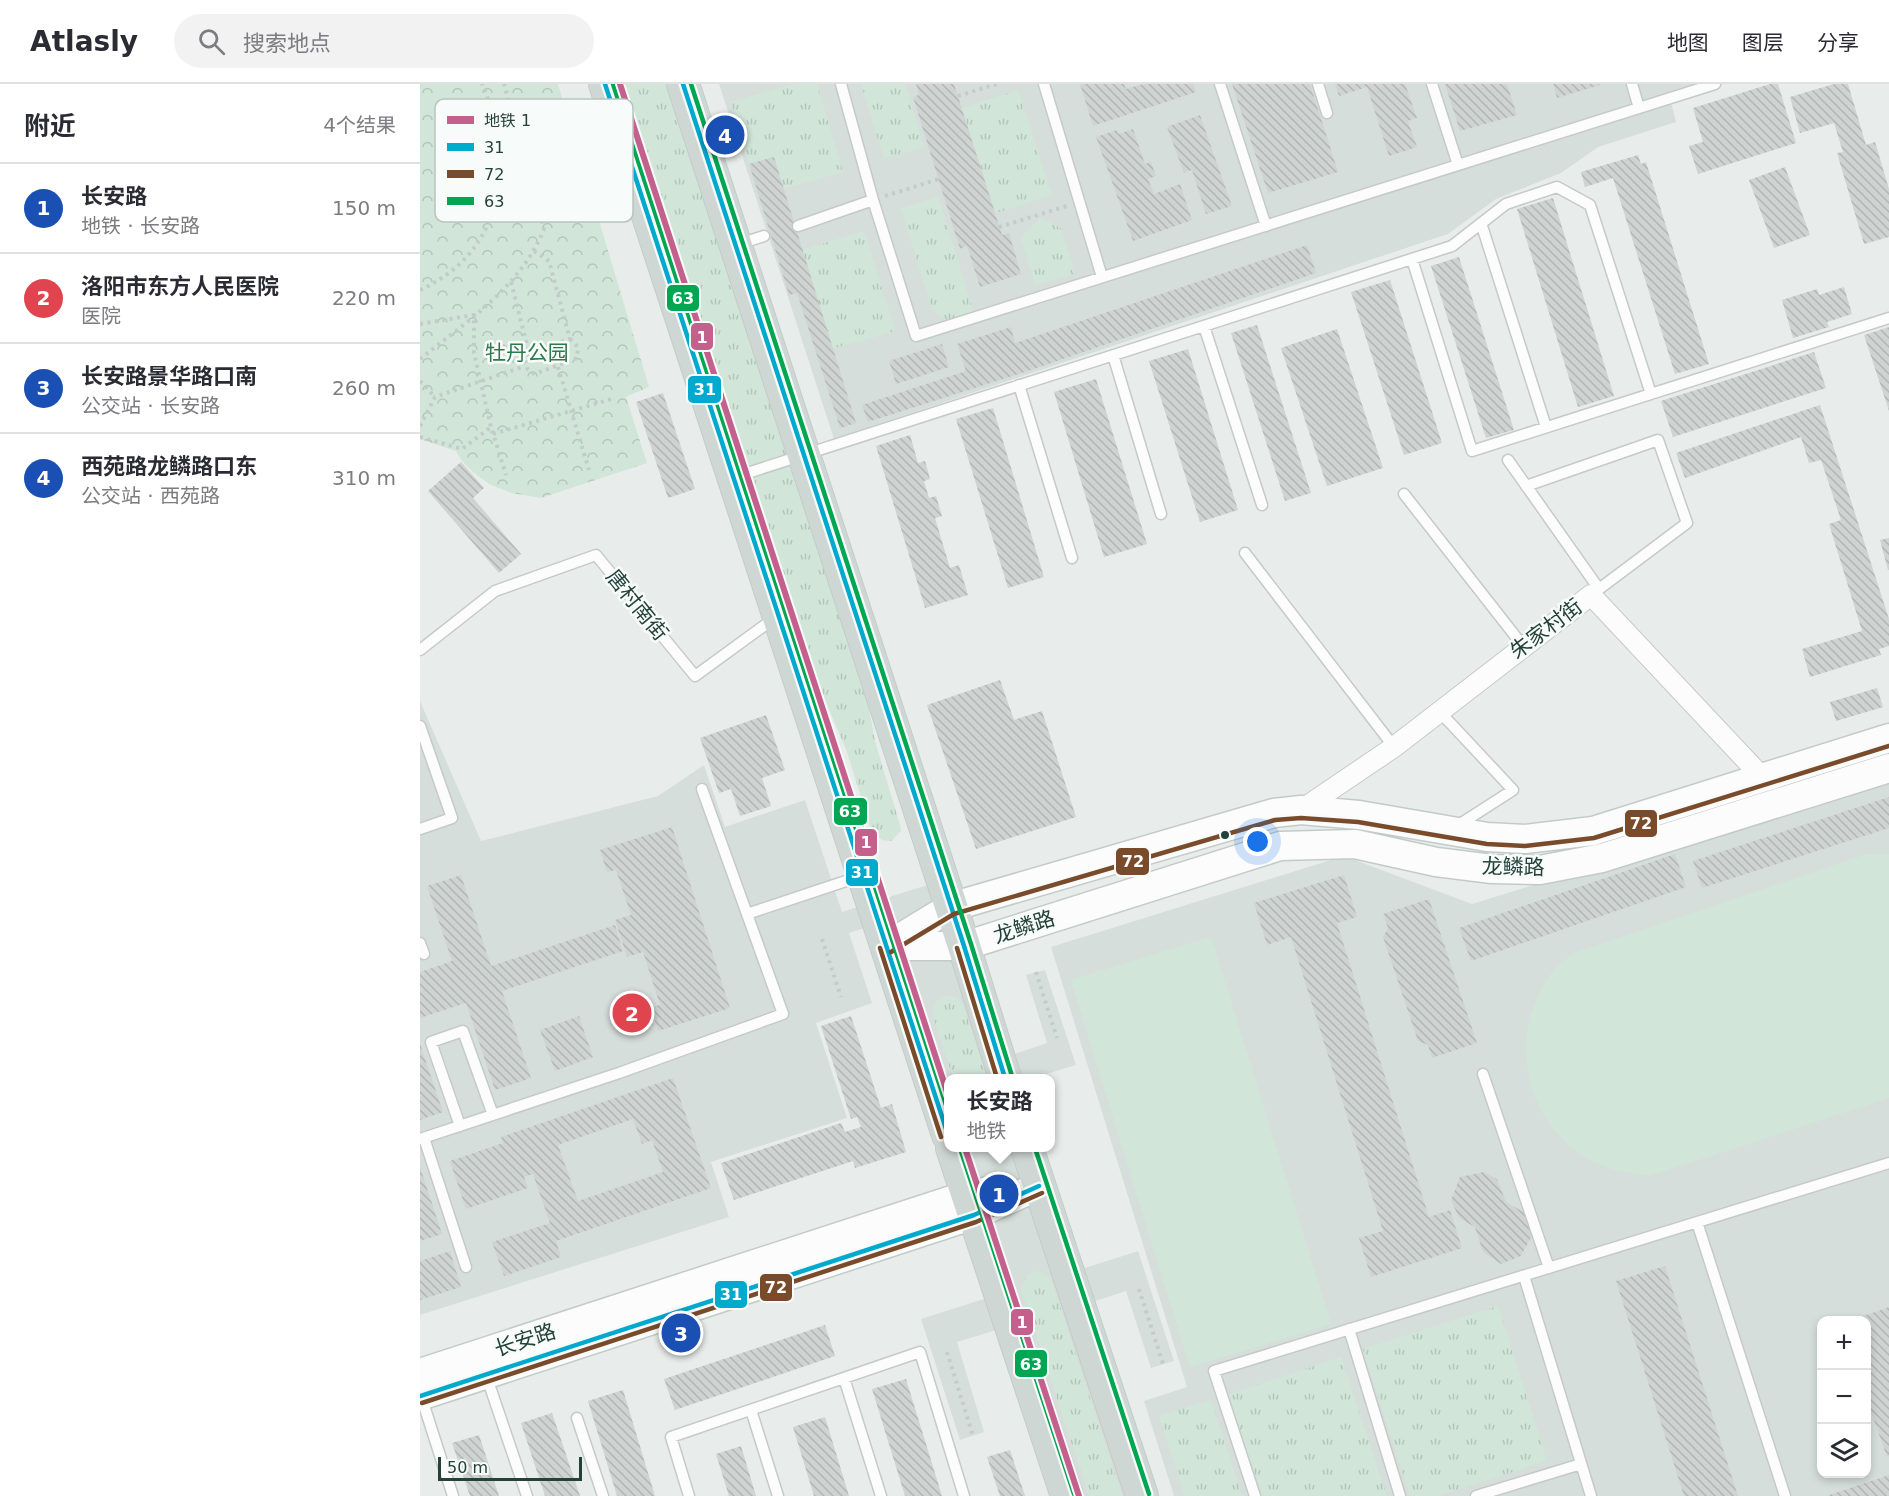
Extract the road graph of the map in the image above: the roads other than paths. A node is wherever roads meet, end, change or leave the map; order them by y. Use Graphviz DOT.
graph roads {
  1 [pos="605,84"];
  2 [pos="683,84"];
  3 [pos="841,84"];
  4 [pos="1044,84"];
  5 [pos="1220,84"];
  6 [pos="1318,84"];
  7 [pos="1432,84"];
  8 [pos="1632,84"];
  9 [pos="1715,84"];
  10 [pos="610,99"];
  11 [pos="1639,108"];
  12 [pos="1327,113"];
  13 [pos="1458,165"];
  14 [pos="633,169"];
  15 [pos="873,200"];
  16 [pos="1481,223"];
  17 [pos="1266,225"];
  18 [pos="798,226"];
  19 [pos="1412,259"];
  20 [pos="1102,277"];
  21 [pos="1889,318"];
  22 [pos="1204,326"];
  23 [pos="1113,355"];
  24 [pos="1019,385"];
  25 [pos="1651,394"];
  26 [pos="1546,428"];
  27 [pos="804,454"];
  28 [pos="1508,460"];
  29 [pos="734,477"];
  30 [pos="1527,486"];
  31 [pos="1404,494"];
  32 [pos="1262,505"];
  33 [pos="1161,514"];
  34 [pos="1245,554"];
  35 [pos="1072,558"];
  36 [pos="1595,592"];
  37 [pos="779,615"];
  38 [pos="1523,646"];
  39 [pos="420,650"];
  40 [pos="1439,711"];
  41 [pos="420,726"];
  42 [pos="1889,738"];
  43 [pos="1394,747"];
  44 [pos="1889,768"];
  45 [pos="1762,777"];
  46 [pos="702,789"];
  47 [pos="1301,810"];
  48 [pos="420,829"];
  49 [pos="1449,831"];
  50 [pos="864,875"];
  51 [pos="951,907"];
  52 [pos="747,914"];
  53 [pos="887,946"];
  54 [pos="964,946"];
  55 [pos="1004,1074"];
  56 [pos="1483,1074"];
  57 [pos="493,1115"];
  58 [pos="944,1123"];
  59 [pos="460,1126"];
  60 [pos="422,1139"];
  61 [pos="953,1152"];
  62 [pos="1028,1152"];
  63 [pos="1889,1163"];
  64 [pos="1039,1186"];
  65 [pos="971,1205"];
  66 [pos="1697,1222"];
  67 [pos="466,1267"];
  68 [pos="1549,1268"];
  69 [pos="1524,1276"];
  70 [pos="1349,1329"];
  71 [pos="420,1373"];
  72 [pos="486,1375"];
  73 [pos="844,1378"];
  74 [pos="420,1396"];
  75 [pos="751,1410"];
  76 [pos="577,1418"];
  77 [pos="1581,1464"];
  78 [pos="453,1496"];
  79 [pos="527,1496"];
  80 [pos="603,1496"];
  81 [pos="689,1496"];
  82 [pos="778,1496"];
  83 [pos="881,1496"];
  84 [pos="964,1496"];
  85 [pos="1067,1496"];
  86 [pos="1142,1496"];
  87 [pos="1255,1496"];
  88 [pos="1400,1496"];
  89 [pos="1476,1496"];
  90 [pos="1591,1496"];
  91 [pos="1785,1496"];
  1 -- 10 [label="main road"];
  2 -- 27 [label="main road"];
  3 -- 15 [label="lane"];
  4 -- 20 [label="lane"];
  5 -- 17 [label="lane"];
  6 -- 12 [label="lane"];
  7 -- 13 [label="lane"];
  8 -- 11 [label="lane"];
  9 -- 11 [label="lane"];
  11 -- 13 [label="lane"];
  13 -- 17 [label="lane"];
  14 -- 29 [label="main road"];
  15 -- 18 [label="lane"];
  15 -- 20 [label="lane"];
  16 -- 19 [label="lane"];
  16 -- 25 [label="lane"];
  16 -- 26 [label="lane"];
  17 -- 20 [label="lane"];
  19 -- 22 [label="lane"];
  19 -- 26 [label="lane"];
  21 -- 25 [label="lane"];
  22 -- 23 [label="lane"];
  22 -- 32 [label="lane"];
  23 -- 24 [label="lane"];
  23 -- 33 [label="lane"];
  24 -- 27 [label="lane"];
  24 -- 35 [label="lane"];
  25 -- 26 [label="lane"];
  27 -- 29 [label="lane"];
  27 -- 51 [label="main road"];
  28 -- 30 [label="lane"];
  29 -- 37 [label="main road"];
  30 -- 36 [label="lane"];
  30 -- 36 [label="lane"];
  31 -- 38 [label="lane"];
  34 -- 43 [label="lane"];
  36 -- 38 [label="street, 朱家村街"];
  36 -- 45 [label="street, 朱家村街"];
  37 -- 39 [label="lane, 唐村南街"];
  37 -- 50 [label="main road"];
  38 -- 40 [label="street, 朱家村街"];
  40 -- 43 [label="street, 朱家村街"];
  40 -- 49 [label="lane"];
  41 -- 48 [label="lane"];
  42 -- 45 [label="main road, 龙鳞路"];
  43 -- 47 [label="street, 朱家村街"];
  44 -- 54 [label="main road, 龙鳞路"];
  45 -- 49 [label="main road, 龙鳞路"];
  46 -- 52 [label="lane"];
  47 -- 49 [label="main road, 龙鳞路"];
  47 -- 51 [label="main road, 龙鳞路"];
  50 -- 52 [label="lane"];
  50 -- 53 [label="main road"];
  51 -- 53 [label="main road, 龙鳞路"];
  51 -- 54 [label="main road"];
  52 -- 57 [label="lane"];
  53 -- 54 [label="main road, 龙鳞路"];
  53 -- 58 [label="main road"];
  54 -- 55 [label="main road"];
  56 -- 68 [label="lane"];
  57 -- 59 [label="lane"];
  57 -- 59 [label="lane"];
  59 -- 60 [label="lane"];
  60 -- 67 [label="lane"];
  61 -- 65 [label="main road"];
  62 -- 64 [label="main road"];
  63 -- 66 [label="lane"];
  64 -- 65 [label="main road, 长安路"];
  64 -- 86 [label="main road"];
  65 -- 71 [label="main road, 长安路"];
  65 -- 72 [label="main road, 长安路"];
  65 -- 85 [label="main road"];
  66 -- 68 [label="lane"];
  66 -- 91 [label="lane"];
  68 -- 69 [label="lane"];
  69 -- 70 [label="lane"];
  69 -- 77 [label="lane"];
  70 -- 87 [label="lane"];
  70 -- 88 [label="lane"];
  72 -- 74 [label="main road, 长安路"];
  72 -- 79 [label="lane"];
  73 -- 75 [label="lane"];
  73 -- 83 [label="lane"];
  73 -- 84 [label="lane"];
  74 -- 78 [label="lane"];
  75 -- 81 [label="lane"];
  75 -- 82 [label="lane"];
  76 -- 80 [label="lane"];
  77 -- 89 [label="lane"];
  77 -- 90 [label="lane"];
}
